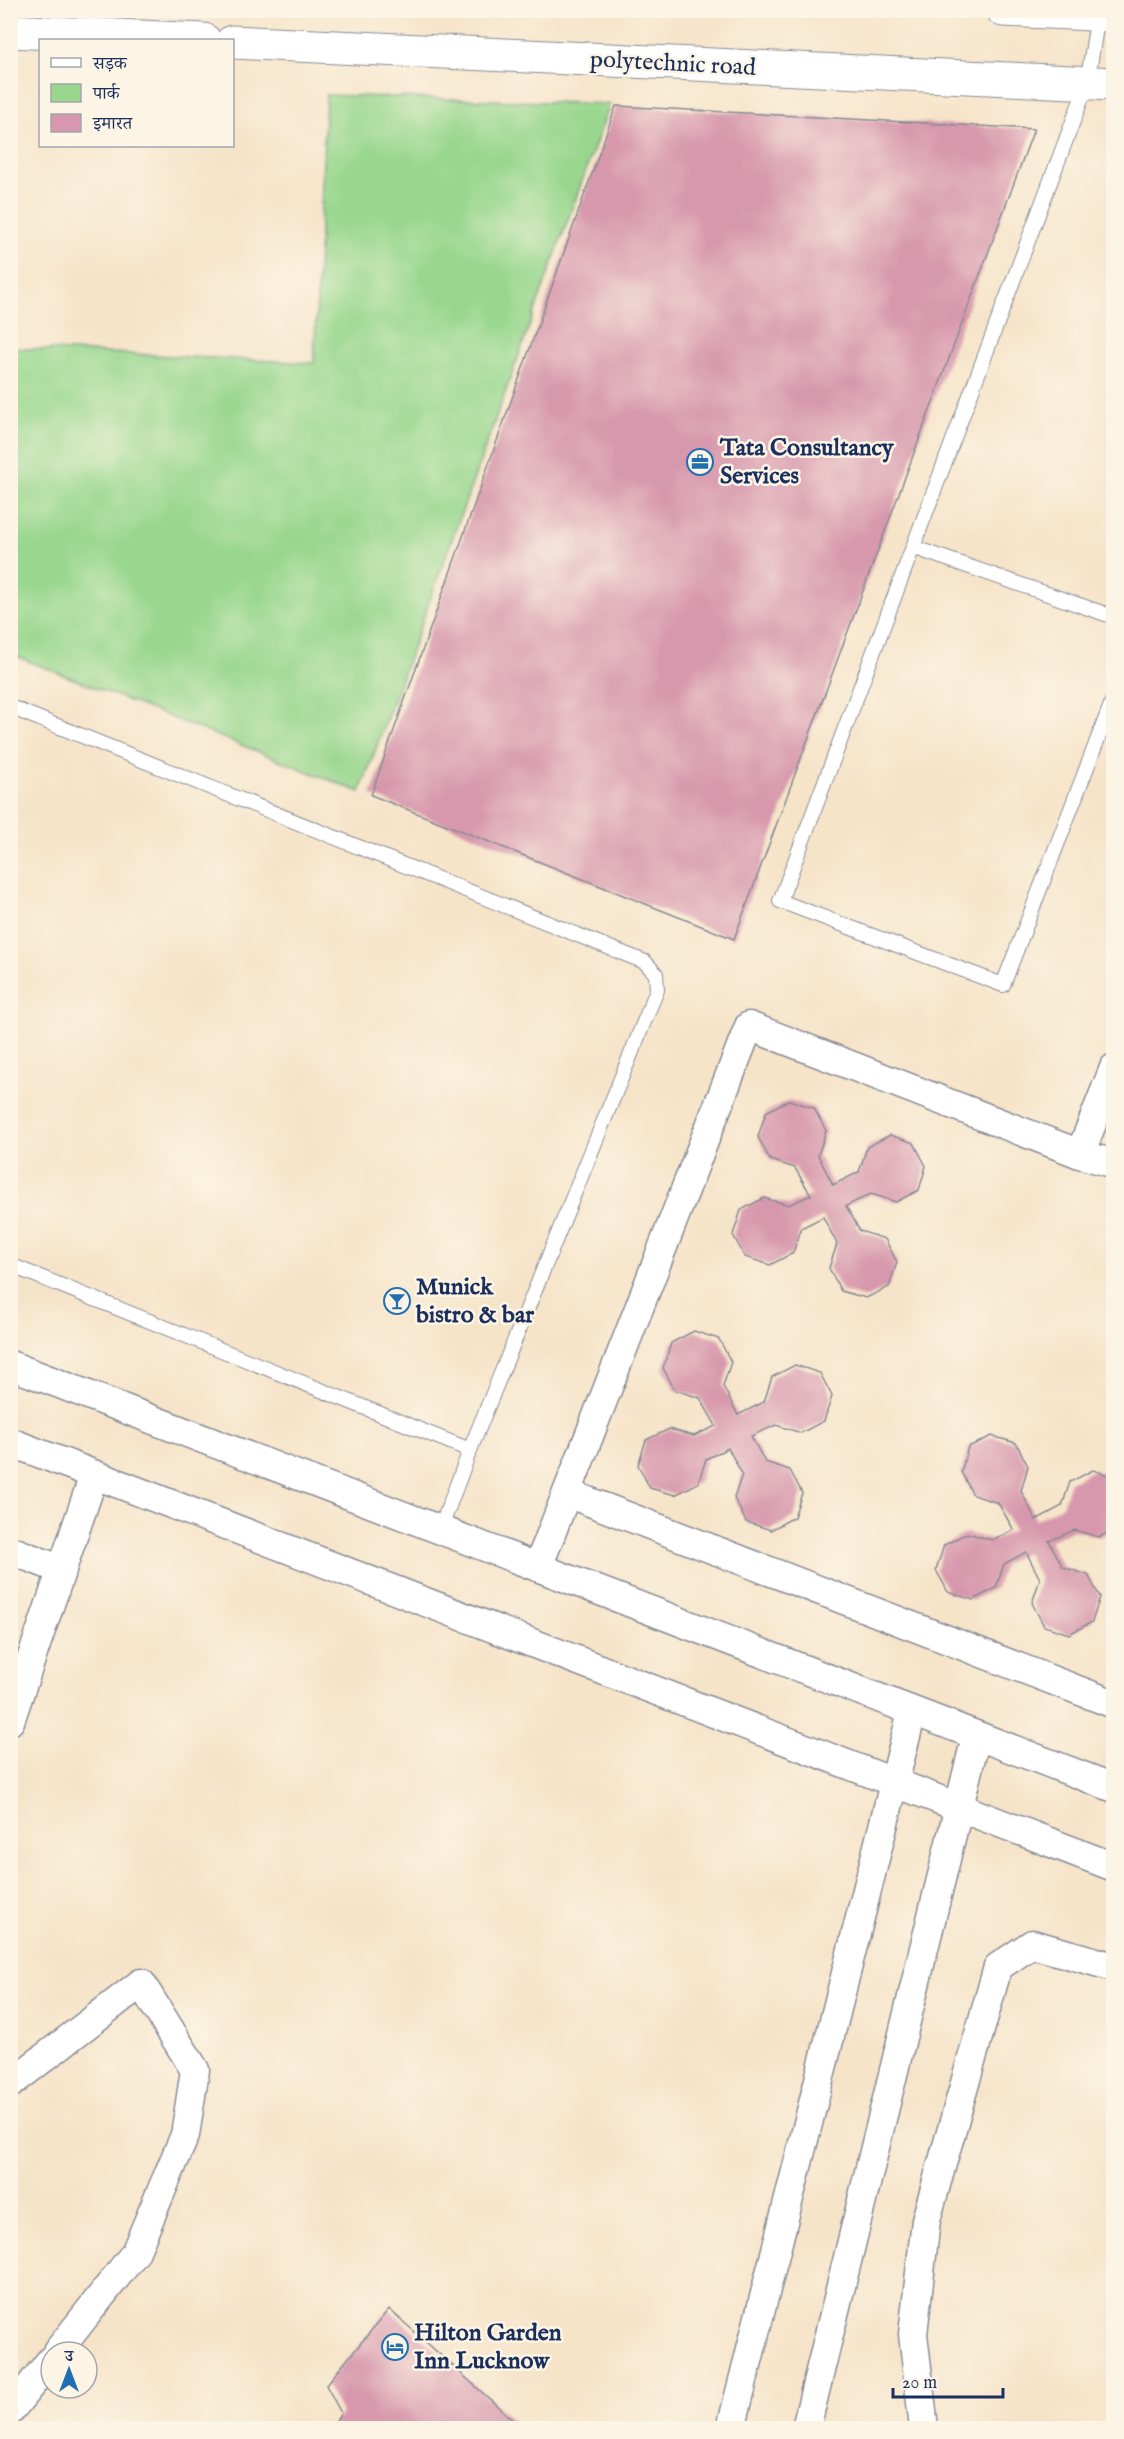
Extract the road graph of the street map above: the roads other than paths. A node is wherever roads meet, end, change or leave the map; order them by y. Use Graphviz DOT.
graph roads {
  1 [pos="1002,10"];
  2 [pos="1103,13"];
  3 [pos="10,31"];
  4 [pos="182,39"];
  5 [pos="234,42"];
  6 [pos="1100,84"];
  7 [pos="915,548"];
  8 [pos="1113,617"];
  9 [pos="1113,697"];
  10 [pos="10,706"];
  11 [pos="1113,1068"];
  12 [pos="1080,1154"];
  13 [pos="1113,1164"];
  14 [pos="10,1265"];
  15 [pos="10,1365"];
  16 [pos="10,1442"];
  17 [pos="470,1450"];
  18 [pos="94,1475"];
  19 [pos="567,1493"];
  20 [pos="440,1530"];
  21 [pos="10,1550"];
  22 [pos="538,1567"];
  23 [pos="62,1570"];
  24 [pos="1113,1704"];
  25 [pos="912,1712"];
  26 [pos="10,1721"];
  27 [pos="976,1737"];
  28 [pos="894,1784"];
  29 [pos="1113,1788"];
  30 [pos="958,1808"];
  31 [pos="1113,1868"];
  32 [pos="1113,1967"];
  33 [pos="10,2084"];
  34 [pos="66,2340"];
  35 [pos="39,2375"];
  36 [pos="10,2411"];
  37 [pos="731,2428"];
  38 [pos="806,2428"];
  39 [pos="924,2428"];
  1 -- 2 [label="street"];
  2 -- 6 [label="lane"];
  3 -- 4 [label="street"];
  5 -- 6 [label="street, polytechnic road"];
  6 -- 7 [label="lane"];
  7 -- 8 [label="lane"];
  7 -- 9 [label="lane"];
  10 -- 17 [label="lane"];
  11 -- 12 [label="street"];
  12 -- 13 [label="street"];
  12 -- 19 [label="street"];
  14 -- 17 [label="lane"];
  15 -- 20 [label="street"];
  16 -- 18 [label="street"];
  17 -- 20 [label="lane"];
  18 -- 23 [label="street"];
  18 -- 28 [label="street"];
  19 -- 22 [label="street"];
  19 -- 24 [label="street"];
  20 -- 22 [label="street"];
  21 -- 23 [label="street"];
  22 -- 25 [label="street"];
  23 -- 26 [label="street"];
  25 -- 27 [label="street"];
  25 -- 28 [label="street"];
  27 -- 29 [label="street"];
  27 -- 30 [label="street"];
  28 -- 30 [label="street"];
  28 -- 37 [label="street"];
  30 -- 31 [label="street"];
  30 -- 38 [label="street"];
  32 -- 39 [label="street"];
  33 -- 34 [label="street"];
  35 -- 36 [label="street"];
}
